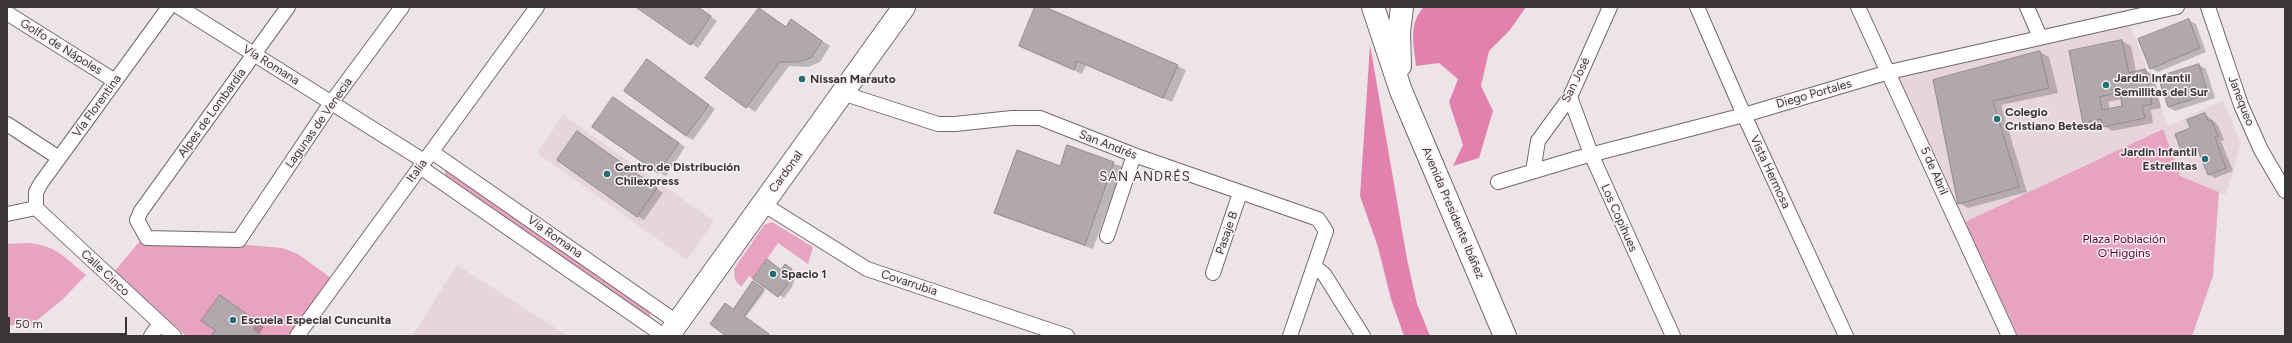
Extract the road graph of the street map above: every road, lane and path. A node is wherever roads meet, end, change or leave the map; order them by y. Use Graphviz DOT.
graph roads {
  1 [pos="169,7"];
  2 [pos="179,7"];
  3 [pos="288,7"];
  4 [pos="402,7"];
  5 [pos="537,7"];
  6 [pos="904,7"];
  7 [pos="1374,7"];
  8 [pos="1402,7"];
  9 [pos="1610,7"];
  10 [pos="1697,7"];
  11 [pos="1858,7"];
  12 [pos="2027,7"];
  13 [pos="2177,7"];
  14 [pos="2208,7"];
  15 [pos="2131,12"];
  16 [pos="7,13"];
  17 [pos="2040,37"];
  18 [pos="255,55"];
  19 [pos="1889,72"];
  20 [pos="115,81"];
  21 [pos="1401,91"];
  22 [pos="842,93"];
  23 [pos="1570,98"];
  24 [pos="331,104"];
  25 [pos="1744,115"];
  26 [pos="7,124"];
  27 [pos="1591,154"];
  28 [pos="1134,156"];
  29 [pos="59,158"];
  30 [pos="425,160"];
  31 [pos="1533,171"];
  32 [pos="1498,182"];
  33 [pos="2285,190"];
  34 [pos="1240,193"];
  35 [pos="763,204"];
  36 [pos="36,208"];
  37 [pos="7,214"];
  38 [pos="1107,236"];
  39 [pos="239,240"];
  40 [pos="1315,267"];
  41 [pos="1213,273"];
  42 [pos="160,323"];
  43 [pos="670,332"];
  44 [pos="151,336"];
  45 [pos="174,336"];
  46 [pos="297,336"];
  47 [pos="1067,336"];
  48 [pos="1290,336"];
  49 [pos="1363,336"];
  50 [pos="1506,336"];
  51 [pos="1673,336"];
  52 [pos="1846,336"];
  53 [pos="2009,336"];
  1 -- 20 [label="street, Vía Florentina"];
  2 -- 18 [label="street, Vía Romana"];
  3 -- 18 [label="street, Alpes de Lombardía"];
  4 -- 24 [label="street, Lagunas de Venecia"];
  5 -- 30 [label="street, Italia"];
  6 -- 22 [label="main road, Cardonal"];
  7 -- 8 [label="main road"];
  7 -- 21 [label="main road, Avenida Presidente Ibáñez"];
  8 -- 21 [label="main road, Avenida Presidente Ibáñez"];
  9 -- 23 [label="street, San José"];
  10 -- 25 [label="street, Vista Hermosa"];
  11 -- 19 [label="street, 5 de Abril"];
  12 -- 17 [label="street"];
  13 -- 15 [label="street, Diego Portales"];
  14 -- 33 [label="street, Janequeo"];
  15 -- 17 [label="street, Diego Portales"];
  16 -- 20 [label="street, Golfo de Nápoles"];
  17 -- 19 [label="street, Diego Portales"];
  18 -- 24 [label="street, Vía Romana"];
  18 -- 39 [label="street, Alpes de Lombardía"];
  19 -- 25 [label="street, Diego Portales"];
  19 -- 53 [label="street, 5 de Abril"];
  20 -- 29 [label="street, Vía Florentina"];
  21 -- 50 [label="main road, Avenida Presidente Ibáñez"];
  22 -- 28 [label="street, San Andrés"];
  22 -- 35 [label="main road, Cardonal"];
  23 -- 27 [label="street, Los Copihues"];
  23 -- 31 [label="street, San José"];
  24 -- 30 [label="street, Vía Romana"];
  24 -- 39 [label="street, Lagunas de Venecia"];
  25 -- 27 [label="street, Diego Portales"];
  25 -- 52 [label="street, Vista Hermosa"];
  26 -- 29 [label="street"];
  27 -- 31 [label="street, Diego Portales"];
  27 -- 51 [label="street, Los Copihues"];
  28 -- 34 [label="street, San Andrés"];
  28 -- 38 [label="street"];
  29 -- 36 [label="street, Vía Florentina"];
  30 -- 43 [label="street, Vía Romana"];
  30 -- 43 [label="street, Vía Romana"];
  30 -- 46 [label="street, Italia"];
  31 -- 32 [label="street, Diego Portales"];
  34 -- 40 [label="street, San Andrés"];
  34 -- 41 [label="street, Pasaje B"];
  35 -- 43 [label="main road, Cardonal"];
  35 -- 47 [label="street, Covarrubia"];
  36 -- 37 [label="street"];
  36 -- 42 [label="street, Calle Cinco"];
  40 -- 48 [label="street, San Andrés"];
  40 -- 49 [label="street"];
  42 -- 44 [label="street"];
  42 -- 45 [label="street, Calle Cinco"];
}
